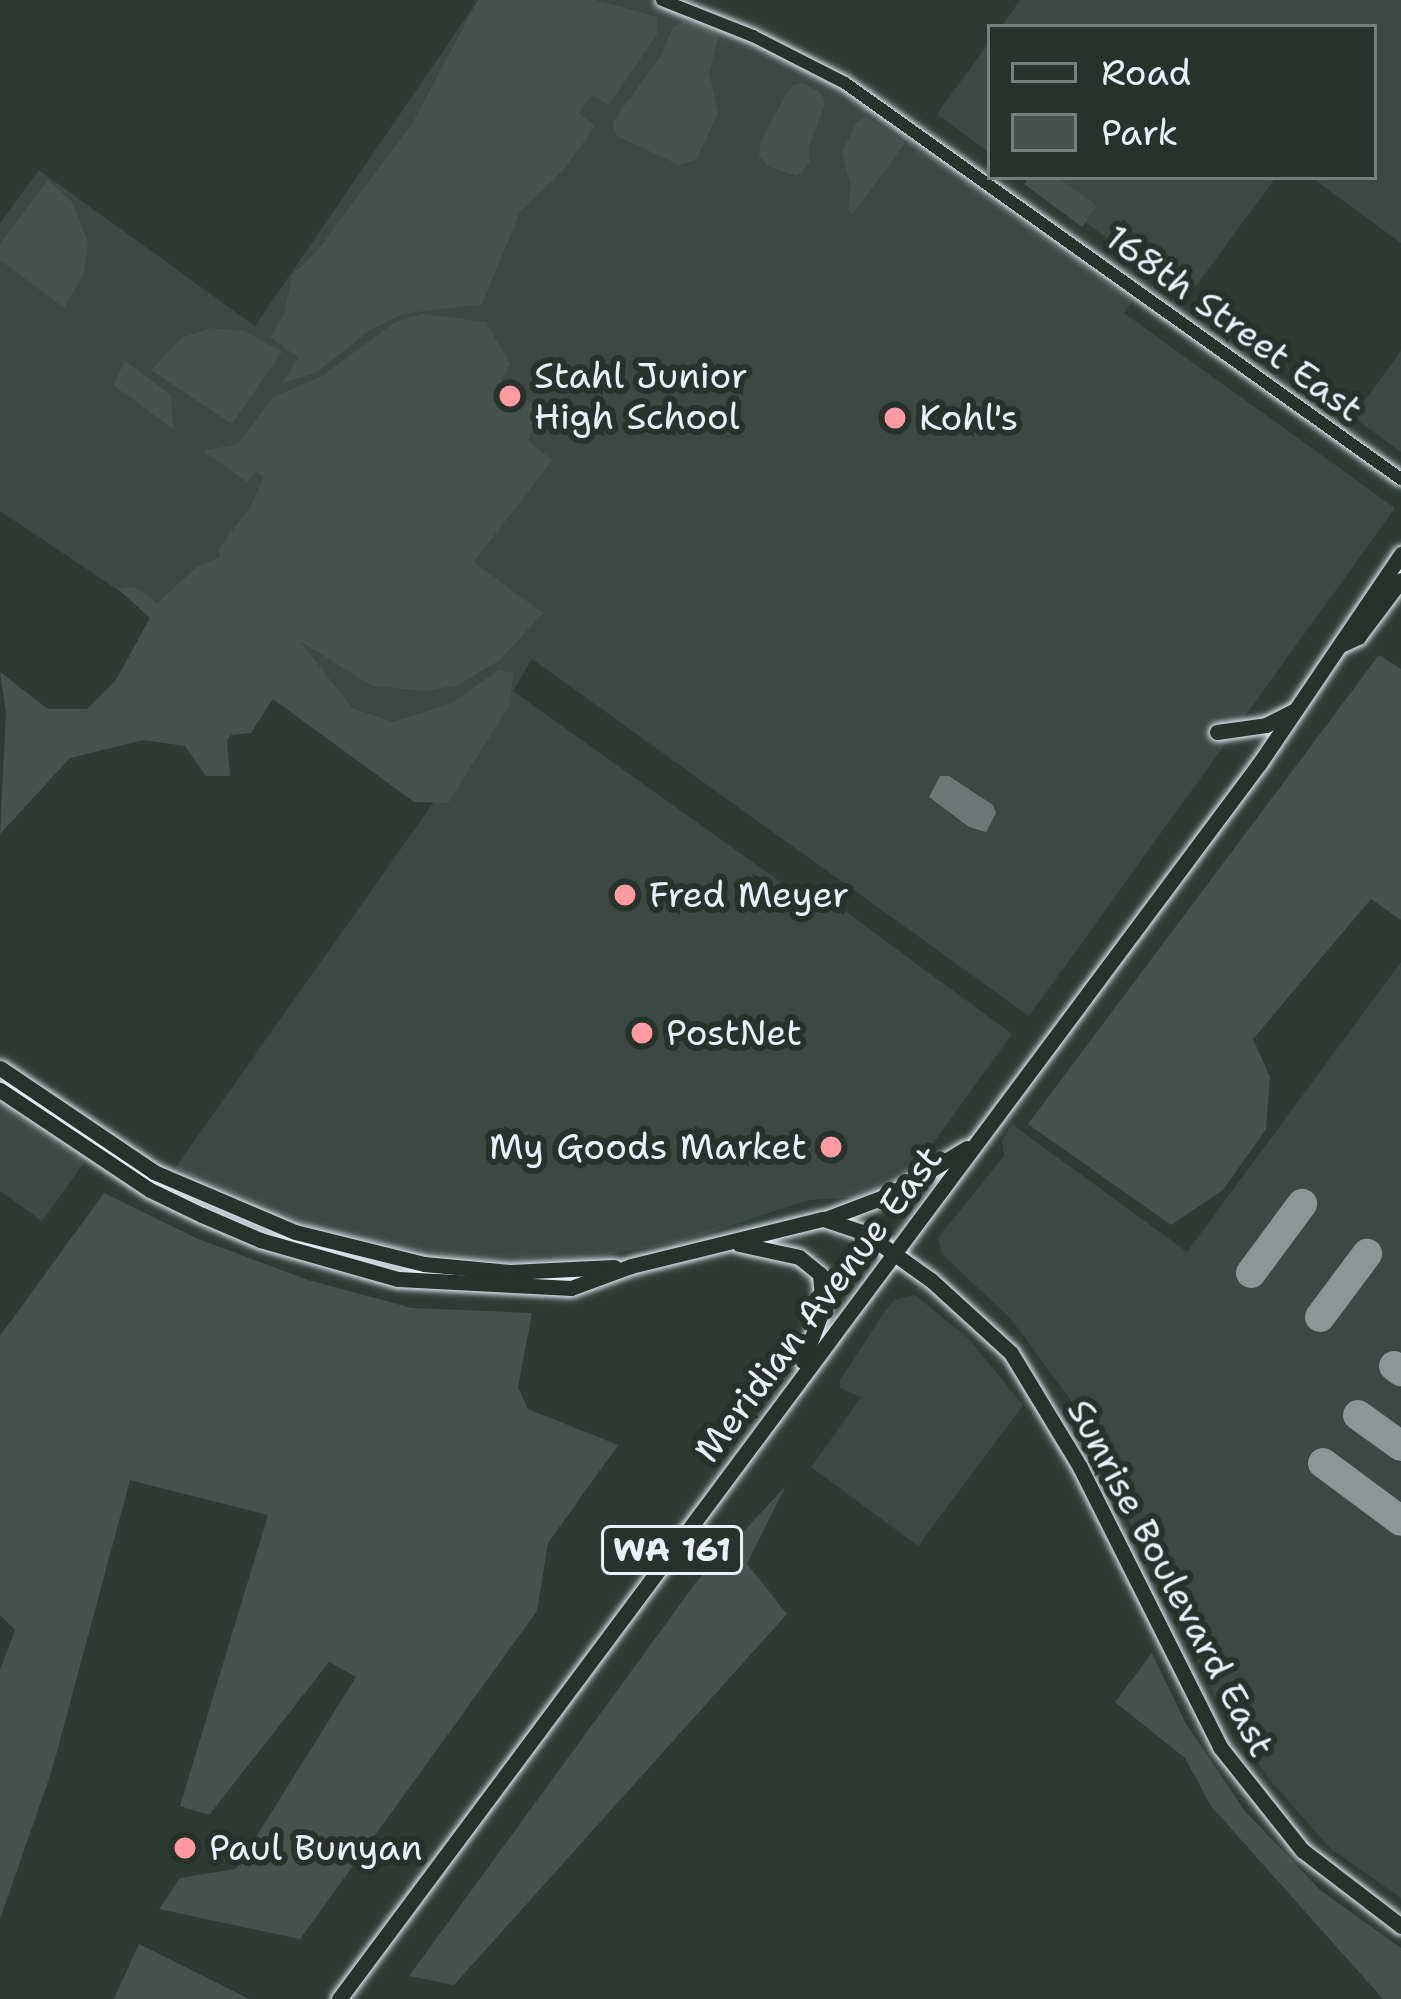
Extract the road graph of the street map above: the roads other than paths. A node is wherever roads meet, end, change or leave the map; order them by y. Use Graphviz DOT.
graph roads {
  1 [pos="662,0"];
  2 [pos="1401,479"];
  3 [pos="1401,554"];
  4 [pos="1401,580"];
  5 [pos="1343,644"];
  6 [pos="1298,708"];
  7 [pos="1217,733"];
  8 [pos="0,1068"];
  9 [pos="0,1090"];
  10 [pos="974,1143"];
  11 [pos="824,1219"];
  12 [pos="736,1243"];
  13 [pos="893,1253"];
  14 [pos="631,1267"];
  15 [pos="564,1271"];
  16 [pos="464,1286"];
  17 [pos="793,1386"];
  18 [pos="1401,1926"];
  19 [pos="339,1999"];
  1 -- 2 [label="street, 168th Street East"];
  3 -- 5 [label="main road, Meridian Avenue East / WA 161"];
  4 -- 5 [label="main road, Meridian Avenue East / WA 161"];
  5 -- 6 [label="main road, Meridian Avenue East / WA 161"];
  6 -- 7 [label="main road"];
  6 -- 10 [label="main road, Meridian Avenue East / WA 161"];
  8 -- 15 [label="main road"];
  9 -- 16 [label="main road"];
  10 -- 11 [label="main road"];
  10 -- 13 [label="main road, Meridian Avenue East / WA 161"];
  11 -- 12 [label="main road"];
  11 -- 13 [label="main road, Sunrise Boulevard East"];
  12 -- 14 [label="main road"];
  12 -- 17 [label="main road"];
  13 -- 17 [label="main road, Meridian Avenue East / WA 161"];
  13 -- 18 [label="main road, Sunrise Boulevard East"];
  14 -- 15 [label="main road"];
  14 -- 16 [label="main road"];
  15 -- 16 [label="main road"];
  17 -- 19 [label="main road, Meridian Avenue East / WA 161"];
}
